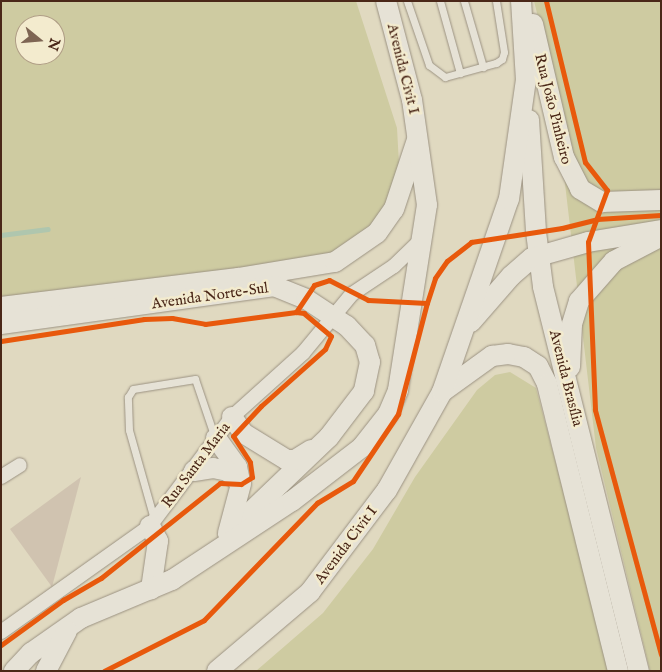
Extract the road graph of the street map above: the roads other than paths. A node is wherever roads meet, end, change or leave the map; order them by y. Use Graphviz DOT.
graph roads {
  1 [pos="386,1"];
  2 [pos="407,1"];
  3 [pos="440,1"];
  4 [pos="464,1"];
  5 [pos="496,1"];
  6 [pos="520,1"];
  7 [pos="527,1"];
  8 [pos="483,67"];
  9 [pos="460,73"];
  10 [pos="526,80"];
  11 [pos="418,138"];
  12 [pos="661,200"];
  13 [pos="661,230"];
  14 [pos="661,236"];
  15 [pos="421,240"];
  16 [pos="539,258"];
  17 [pos="1,307"];
  18 [pos="332,315"];
  19 [pos="1,324"];
  20 [pos="463,331"];
  21 [pos="569,389"];
  22 [pos="442,392"];
  23 [pos="232,417"];
  24 [pos="329,437"];
  25 [pos="216,438"];
  26 [pos="20,465"];
  27 [pos="194,471"];
  28 [pos="1,477"];
  29 [pos="241,484"];
  30 [pos="152,522"];
  31 [pos="228,534"];
  32 [pos="204,556"];
  33 [pos="151,589"];
  34 [pos="70,625"];
  35 [pos="1,632"];
  36 [pos="14,671"];
  37 [pos="46,671"];
  38 [pos="217,671"];
  39 [pos="618,671"];
  40 [pos="639,671"];
  1 -- 11 [label="main road, Avenida Civit I"];
  2 -- 9 [label="lane"];
  3 -- 9 [label="lane"];
  4 -- 8 [label="lane"];
  5 -- 8 [label="lane"];
  6 -- 10 [label="main road"];
  7 -- 12 [label="main road, Rua João Pinheiro"];
  8 -- 9 [label="lane"];
  10 -- 16 [label="main road, Avenida Brasília"];
  10 -- 20 [label="main road, Avenida Civit I"];
  11 -- 15 [label="main road, Avenida Civit I"];
  11 -- 17 [label="main road, Avenida Norte-Sul"];
  13 -- 16 [label="main road"];
  14 -- 21 [label="main road"];
  15 -- 18 [label="street, Rua Santa Maria"];
  15 -- 32 [label="main road, Avenida Civit I"];
  16 -- 20 [label="main road"];
  16 -- 21 [label="main road, Avenida Brasília"];
  18 -- 19 [label="main road, Avenida Norte-Sul"];
  18 -- 23 [label="street, Rua Santa Maria"];
  18 -- 24 [label="main road, Avenida Norte-Sul"];
  20 -- 22 [label="main road, Avenida Civit I"];
  21 -- 40 [label="main road, Avenida Brasília"];
  22 -- 38 [label="main road, Avenida Civit I"];
  22 -- 39 [label="main road, Avenida Brasília"];
  23 -- 24 [label="main road"];
  23 -- 25 [label="street, Rua Santa Maria"];
  24 -- 31 [label="main road, Avenida Norte-Sul"];
  25 -- 27 [label="street, Rua Santa Maria"];
  25 -- 29 [label="main road"];
  25 -- 30 [label="lane"];
  26 -- 28 [label="street"];
  27 -- 29 [label="main road"];
  27 -- 30 [label="street, Rua Santa Maria"];
  29 -- 31 [label="main road"];
  30 -- 33 [label="main road"];
  30 -- 35 [label="street, Rua Santa Maria"];
  31 -- 32 [label="main road, Avenida Norte-Sul"];
  32 -- 33 [label="main road"];
  33 -- 34 [label="main road"];
  34 -- 36 [label="main road"];
  34 -- 37 [label="main road"];
}
